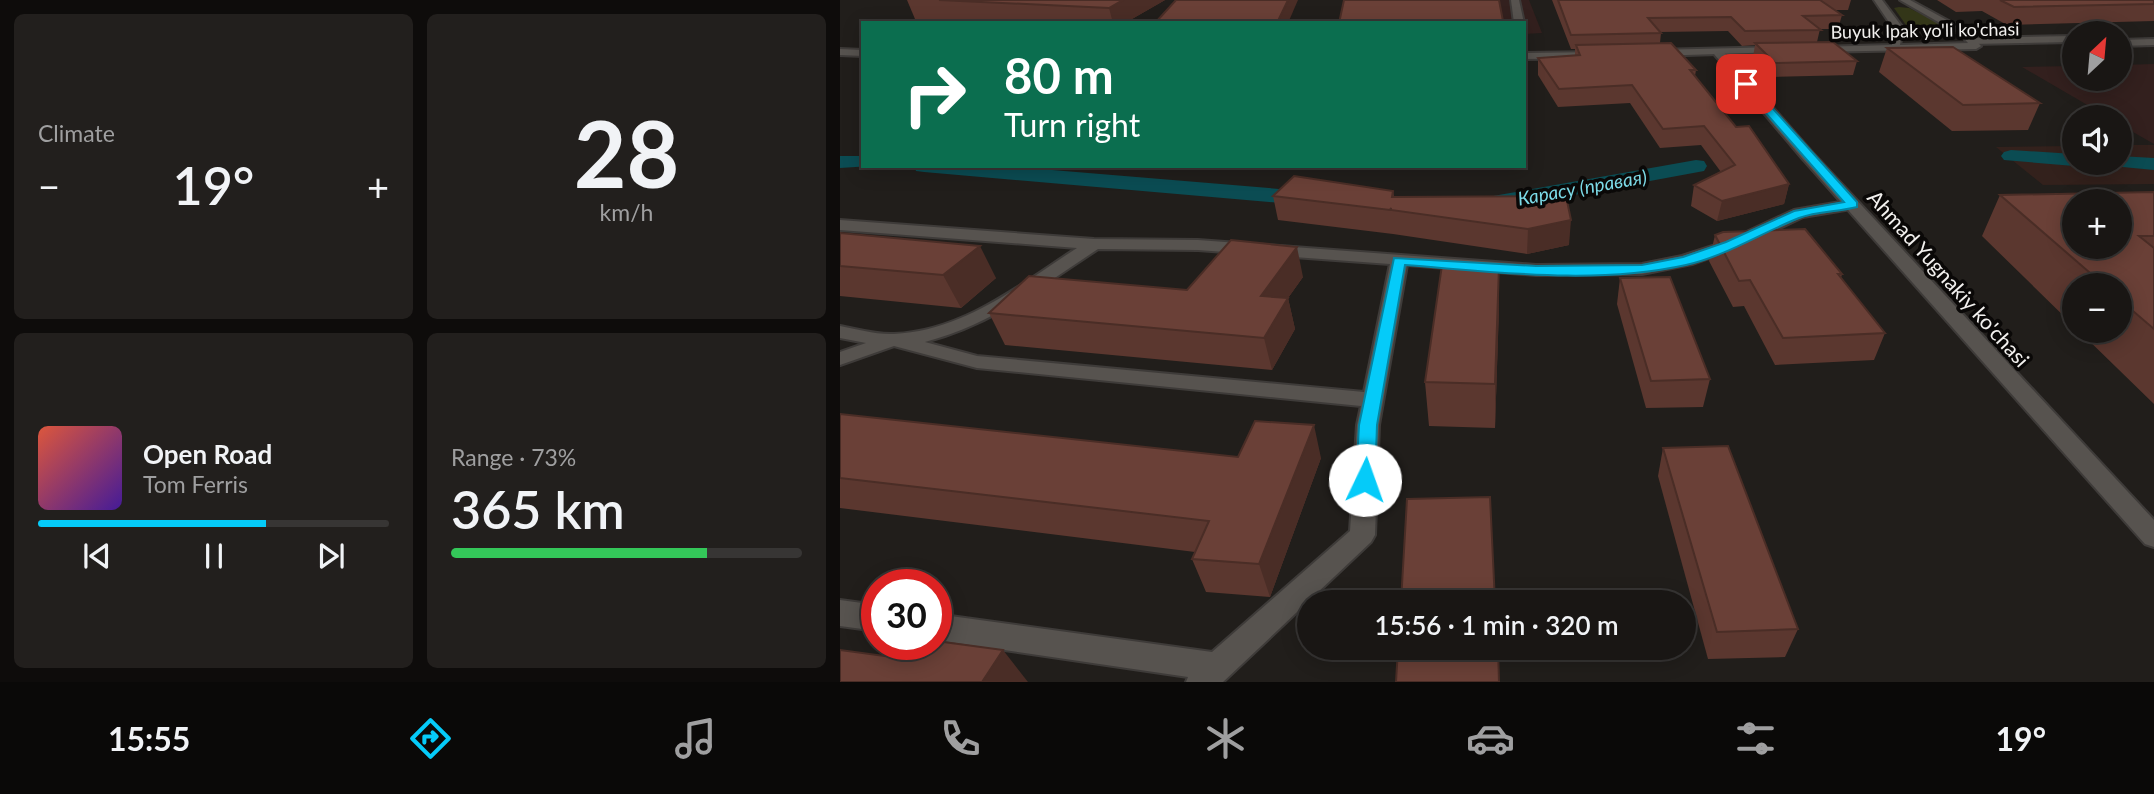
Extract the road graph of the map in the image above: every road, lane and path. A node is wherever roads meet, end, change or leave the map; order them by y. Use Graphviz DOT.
graph roads {
  1 [pos="1515,0"];
  2 [pos="1878,0"];
  3 [pos="1904,0"];
  4 [pos="1519,21"];
  5 [pos="2132,40"];
  6 [pos="2154,40"];
  7 [pos="2062,41"];
  8 [pos="1974,43"];
  9 [pos="1899,45"];
  10 [pos="840,46"];
  11 [pos="861,47"];
  12 [pos="1716,49"];
  13 [pos="1526,51"];
  14 [pos="1643,51"];
  15 [pos="840,52"];
  16 [pos="861,53"];
  17 [pos="1526,56"];
  18 [pos="1852,205"];
  19 [pos="840,225"];
  20 [pos="1094,244"];
  21 [pos="1399,261"];
  22 [pos="840,332"];
  23 [pos="892,340"];
  24 [pos="840,359"];
  25 [pos="1373,400"];
  26 [pos="2154,537"];
  27 [pos="840,613"];
  28 [pos="861,616"];
  29 [pos="952,629"];
  30 [pos="1209,674"];
  1 -- 4 [label="street"];
  2 -- 9 [label="street"];
  3 -- 8 [label="street"];
  5 -- 6 [label="street"];
  7 -- 8 [label="street, Buyuk Ipak yo'li ko'chasi"];
  8 -- 9 [label="street, Buyuk Ipak yo'li ko'chasi"];
  9 -- 12 [label="street, Buyuk Ipak yo'li ko'chasi"];
  10 -- 11 [label="street"];
  12 -- 14 [label="street, Buyuk Ipak yo'li ko'chasi"];
  12 -- 18 [label="street, Ahmad Yugnakiy ko'chasi"];
  13 -- 17 [label="street"];
  15 -- 16 [label="street"];
  18 -- 21 [label="street"];
  18 -- 26 [label="street, Ahmad Yugnakiy ko'chasi"];
  19 -- 20 [label="street"];
  20 -- 21 [label="street"];
  20 -- 23 [label="street"];
  21 -- 25 [label="street"];
  22 -- 23 [label="street"];
  23 -- 24 [label="street"];
  23 -- 25 [label="street"];
  25 -- 30 [label="street"];
  27 -- 28 [label="street"];
  29 -- 30 [label="street"];
}
